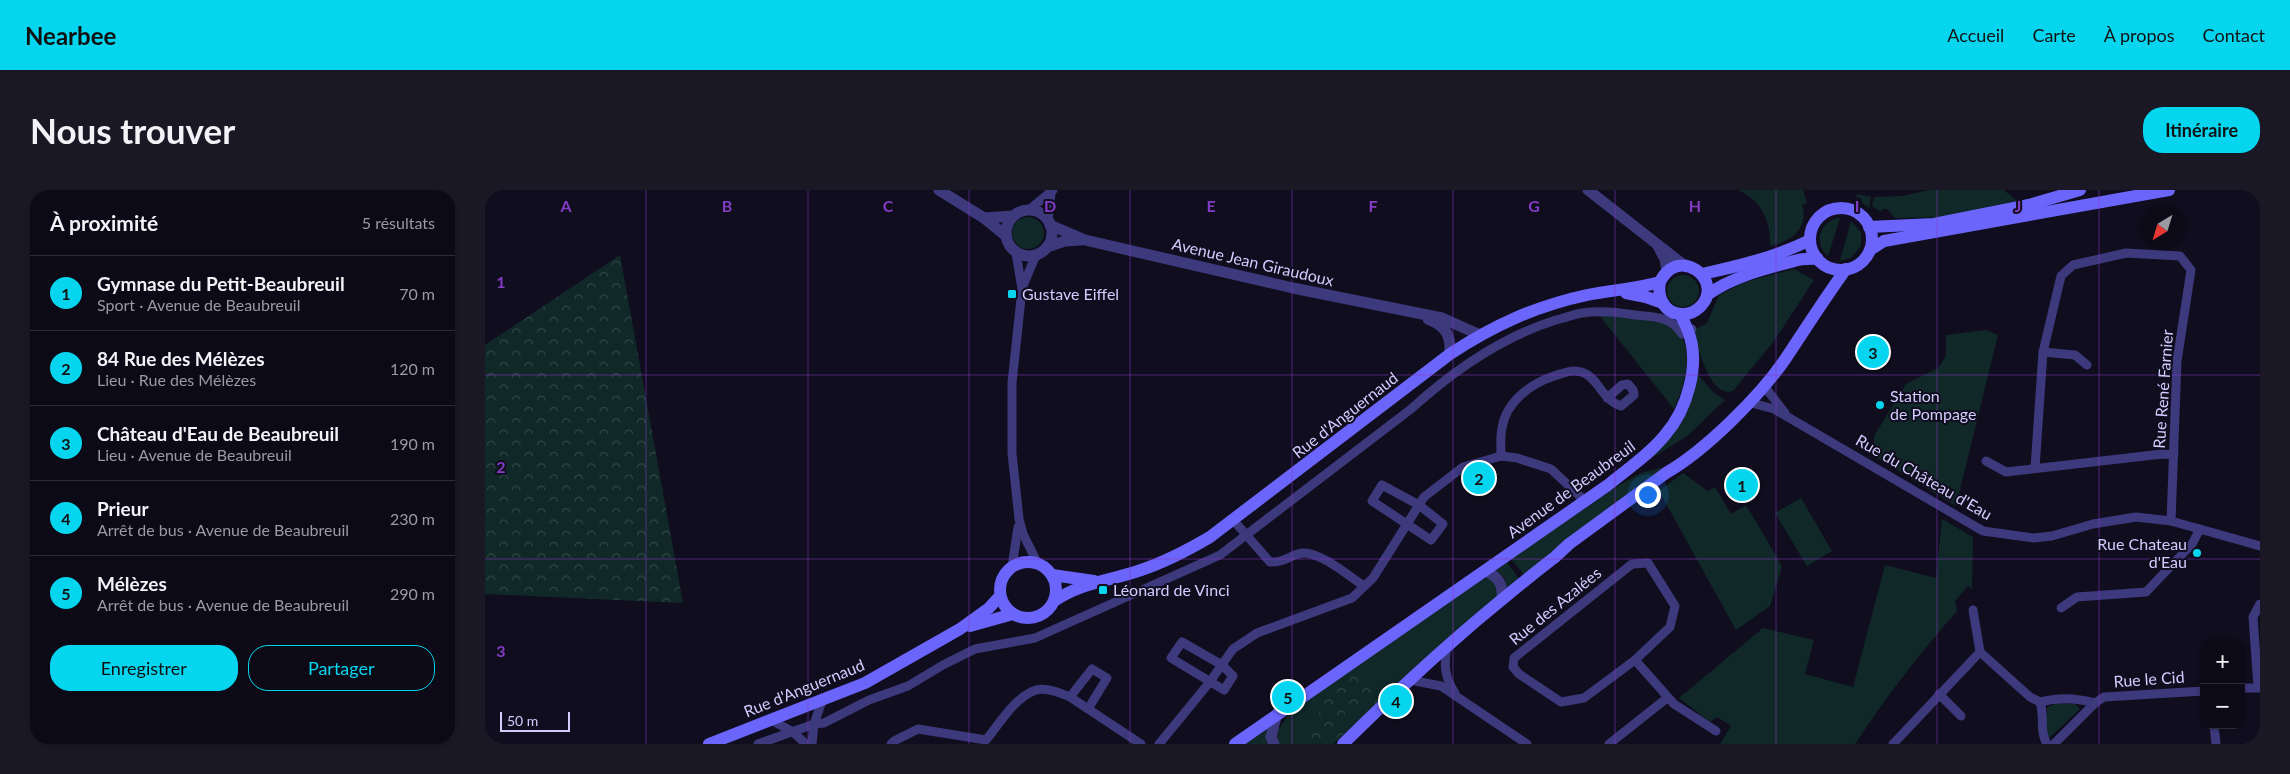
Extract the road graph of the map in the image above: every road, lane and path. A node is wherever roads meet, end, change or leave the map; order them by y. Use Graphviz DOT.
graph roads {
  1 [pos="939,190"];
  2 [pos="1588,190"];
  3 [pos="2080,190"];
  4 [pos="2169,190"];
  5 [pos="1052,192"];
  6 [pos="1029,210"];
  7 [pos="1013,216"];
  8 [pos="984,218"];
  9 [pos="1049,222"];
  10 [pos="1869,227"];
  11 [pos="1005,236"];
  12 [pos="1085,240"];
  13 [pos="1654,240"];
  14 [pos="1810,240"];
  15 [pos="1047,247"];
  16 [pos="1870,250"];
  17 [pos="1016,253"];
  18 [pos="1037,255"];
  19 [pos="1817,258"];
  20 [pos="1685,266"];
  21 [pos="1846,269"];
  22 [pos="1702,274"];
  23 [pos="1663,277"];
  24 [pos="1022,289"];
  25 [pos="1619,291"];
  26 [pos="1707,295"];
  27 [pos="1663,304"];
  28 [pos="1415,313"];
  29 [pos="1680,314"];
  30 [pos="1691,331"];
  31 [pos="1479,335"];
  32 [pos="2043,352"];
  33 [pos="1450,354"];
  34 [pos="2087,365"];
  35 [pos="1765,386"];
  36 [pos="1607,398"];
  37 [pos="1748,402"];
  38 [pos="1786,416"];
  39 [pos="2174,454"];
  40 [pos="1501,456"];
  41 [pos="1985,461"];
  42 [pos="2035,468"];
  43 [pos="1585,501"];
  44 [pos="1419,505"];
  45 [pos="1019,519"];
  46 [pos="1234,521"];
  47 [pos="2171,521"];
  48 [pos="1407,525"];
  49 [pos="2200,529"];
  50 [pos="1245,534"];
  51 [pos="2260,546"];
  52 [pos="1038,564"];
  53 [pos="1013,567"];
  54 [pos="1485,571"];
  55 [pos="1053,575"];
  56 [pos="1097,581"];
  57 [pos="1365,586"];
  58 [pos="1000,596"];
  59 [pos="1502,599"];
  60 [pos="1054,601"];
  61 [pos="2260,604"];
  62 [pos="2061,608"];
  63 [pos="1973,610"];
  64 [pos="1013,614"];
  65 [pos="960,629"];
  66 [pos="1447,645"];
  67 [pos="1980,652"];
  68 [pos="1635,660"];
  69 [pos="1222,665"];
  70 [pos="1410,680"];
  71 [pos="1209,683"];
  72 [pos="2245,688"];
  73 [pos="2259,688"];
  74 [pos="2200,691"];
  75 [pos="1939,694"];
  76 [pos="1070,697"];
  77 [pos="1459,698"];
  78 [pos="1667,698"];
  79 [pos="822,702"];
  80 [pos="2040,702"];
  81 [pos="2095,702"];
  82 [pos="1088,709"];
  83 [pos="1277,713"];
  84 [pos="1961,716"];
  85 [pos="771,720"];
  86 [pos="814,724"];
  87 [pos="2214,729"];
  88 [pos="1716,731"];
  89 [pos="793,732"];
  90 [pos="959,740"];
  91 [pos="985,742"];
  92 [pos="709,744"];
  93 [pos="758,744"];
  94 [pos="806,744"];
  95 [pos="812,744"];
  96 [pos="891,744"];
  97 [pos="1141,744"];
  98 [pos="1159,744"];
  99 [pos="1235,744"];
  100 [pos="1274,744"];
  101 [pos="1343,744"];
  102 [pos="1527,744"];
  103 [pos="1609,744"];
  104 [pos="1893,744"];
  105 [pos="2047,744"];
  106 [pos="2054,744"];
  107 [pos="2216,744"];
  1 -- 8 [label="street"];
  2 -- 13 [label="street"];
  3 -- 10 [label="main road"];
  4 -- 16 [label="main road"];
  5 -- 6 [label="street"];
  5 -- 9 [label="street"];
  6 -- 7 [label="street"];
  6 -- 9 [label="street"];
  7 -- 8 [label="street"];
  7 -- 11 [label="street"];
  8 -- 11 [label="street"];
  9 -- 12 [label="street, Avenue Jean Giraudoux"];
  9 -- 15 [label="street"];
  10 -- 14 [label="main road"];
  10 -- 16 [label="main road"];
  11 -- 17 [label="street"];
  12 -- 15 [label="street, Avenue Jean Giraudoux"];
  12 -- 28 [label="street, Avenue Jean Giraudoux"];
  13 -- 20 [label="street"];
  13 -- 23 [label="street"];
  14 -- 19 [label="main road"];
  14 -- 22 [label="main road"];
  15 -- 18 [label="street"];
  16 -- 21 [label="main road"];
  17 -- 18 [label="street"];
  17 -- 24 [label="street"];
  18 -- 24 [label="street"];
  19 -- 21 [label="main road"];
  19 -- 26 [label="main road"];
  20 -- 22 [label="main road"];
  20 -- 23 [label="main road, Rue d'Anguernaud"];
  21 -- 35 [label="main road"];
  22 -- 26 [label="main road"];
  23 -- 25 [label="main road, Rue d'Anguernaud"];
  23 -- 27 [label="main road"];
  24 -- 45 [label="street"];
  25 -- 27 [label="main road, Rue d'Anguernaud"];
  25 -- 31 [label="main road, Rue d'Anguernaud"];
  26 -- 29 [label="main road"];
  27 -- 29 [label="main road, Rue d'Anguernaud"];
  28 -- 31 [label="street, Avenue Jean Giraudoux"];
  28 -- 33 [label="street, Avenue Jean Giraudoux"];
  29 -- 30 [label="main road, Avenue de Beaubreuil"];
  30 -- 43 [label="main road, Avenue de Beaubreuil"];
  30 -- 50 [label="street"];
  31 -- 33 [label="main road, Rue d'Anguernaud"];
  32 -- 34 [label="street"];
  32 -- 39 [label="street, Rue René Farnier"];
  32 -- 42 [label="street, Rue René Farnier"];
  33 -- 46 [label="main road, Rue d'Anguernaud"];
  35 -- 37 [label="main road"];
  35 -- 38 [label="street"];
  36 -- 40 [label="street"];
  37 -- 38 [label="street, Rue du Château d'Eau"];
  37 -- 59 [label="main road"];
  38 -- 47 [label="street, Rue du Château d'Eau"];
  39 -- 42 [label="street"];
  39 -- 47 [label="street, Rue René Farnier"];
  40 -- 43 [label="street"];
  40 -- 44 [label="street"];
  41 -- 42 [label="street"];
  43 -- 54 [label="main road, Avenue de Beaubreuil"];
  44 -- 48 [label="street"];
  44 -- 48 [label="street"];
  44 -- 48 [label="street"];
  45 -- 52 [label="street"];
  45 -- 53 [label="street"];
  46 -- 50 [label="street"];
  46 -- 56 [label="main road, Rue d'Anguernaud"];
  47 -- 49 [label="street, Rue du Château d'Eau"];
  48 -- 57 [label="street"];
  49 -- 51 [label="street, Rue du Château d'Eau"];
  49 -- 62 [label="street"];
  50 -- 57 [label="street"];
  50 -- 86 [label="street"];
  52 -- 53 [label="main road"];
  52 -- 55 [label="main road, Rue d'Anguernaud"];
  53 -- 58 [label="main road, Rue d'Anguernaud"];
  54 -- 59 [label="street"];
  54 -- 83 [label="main road, Avenue de Beaubreuil"];
  55 -- 56 [label="main road, Rue d'Anguernaud"];
  55 -- 60 [label="main road"];
  56 -- 60 [label="main road, Rue d'Anguernaud"];
  57 -- 69 [label="street"];
  58 -- 64 [label="main road"];
  58 -- 65 [label="main road, Rue d'Anguernaud"];
  59 -- 66 [label="main road"];
  60 -- 64 [label="main road, Rue d'Anguernaud"];
  61 -- 73 [label="street"];
  63 -- 67 [label="street"];
  64 -- 65 [label="main road, Rue d'Anguernaud"];
  65 -- 79 [label="main road, Rue d'Anguernaud"];
  66 -- 70 [label="main road"];
  66 -- 77 [label="street"];
  67 -- 75 [label="street"];
  67 -- 80 [label="street"];
  68 -- 68 [label="street, Rue des Azalées"];
  68 -- 78 [label="street"];
  69 -- 71 [label="street"];
  69 -- 71 [label="street"];
  69 -- 71 [label="street"];
  70 -- 77 [label="street"];
  70 -- 101 [label="main road"];
  71 -- 98 [label="street"];
  72 -- 73 [label="street"];
  74 -- 81 [label="street, Rue le Cid"];
  75 -- 84 [label="street"];
  75 -- 104 [label="street"];
  76 -- 82 [label="street"];
  76 -- 82 [label="street"];
  76 -- 91 [label="street"];
  77 -- 102 [label="street"];
  78 -- 88 [label="street"];
  78 -- 103 [label="street"];
  79 -- 85 [label="main road, Rue d'Anguernaud"];
  79 -- 86 [label="street"];
  80 -- 81 [label="street"];
  80 -- 105 [label="street"];
  81 -- 106 [label="street, Rue le Cid"];
  82 -- 97 [label="street"];
  83 -- 99 [label="main road, Avenue de Beaubreuil"];
  83 -- 100 [label="street"];
  85 -- 89 [label="street"];
  85 -- 92 [label="main road, Rue d'Anguernaud"];
  86 -- 89 [label="street"];
  86 -- 95 [label="street"];
  87 -- 107 [label="street"];
  89 -- 93 [label="street"];
  89 -- 94 [label="street"];
  90 -- 91 [label="street"];
  90 -- 96 [label="street"];
}
